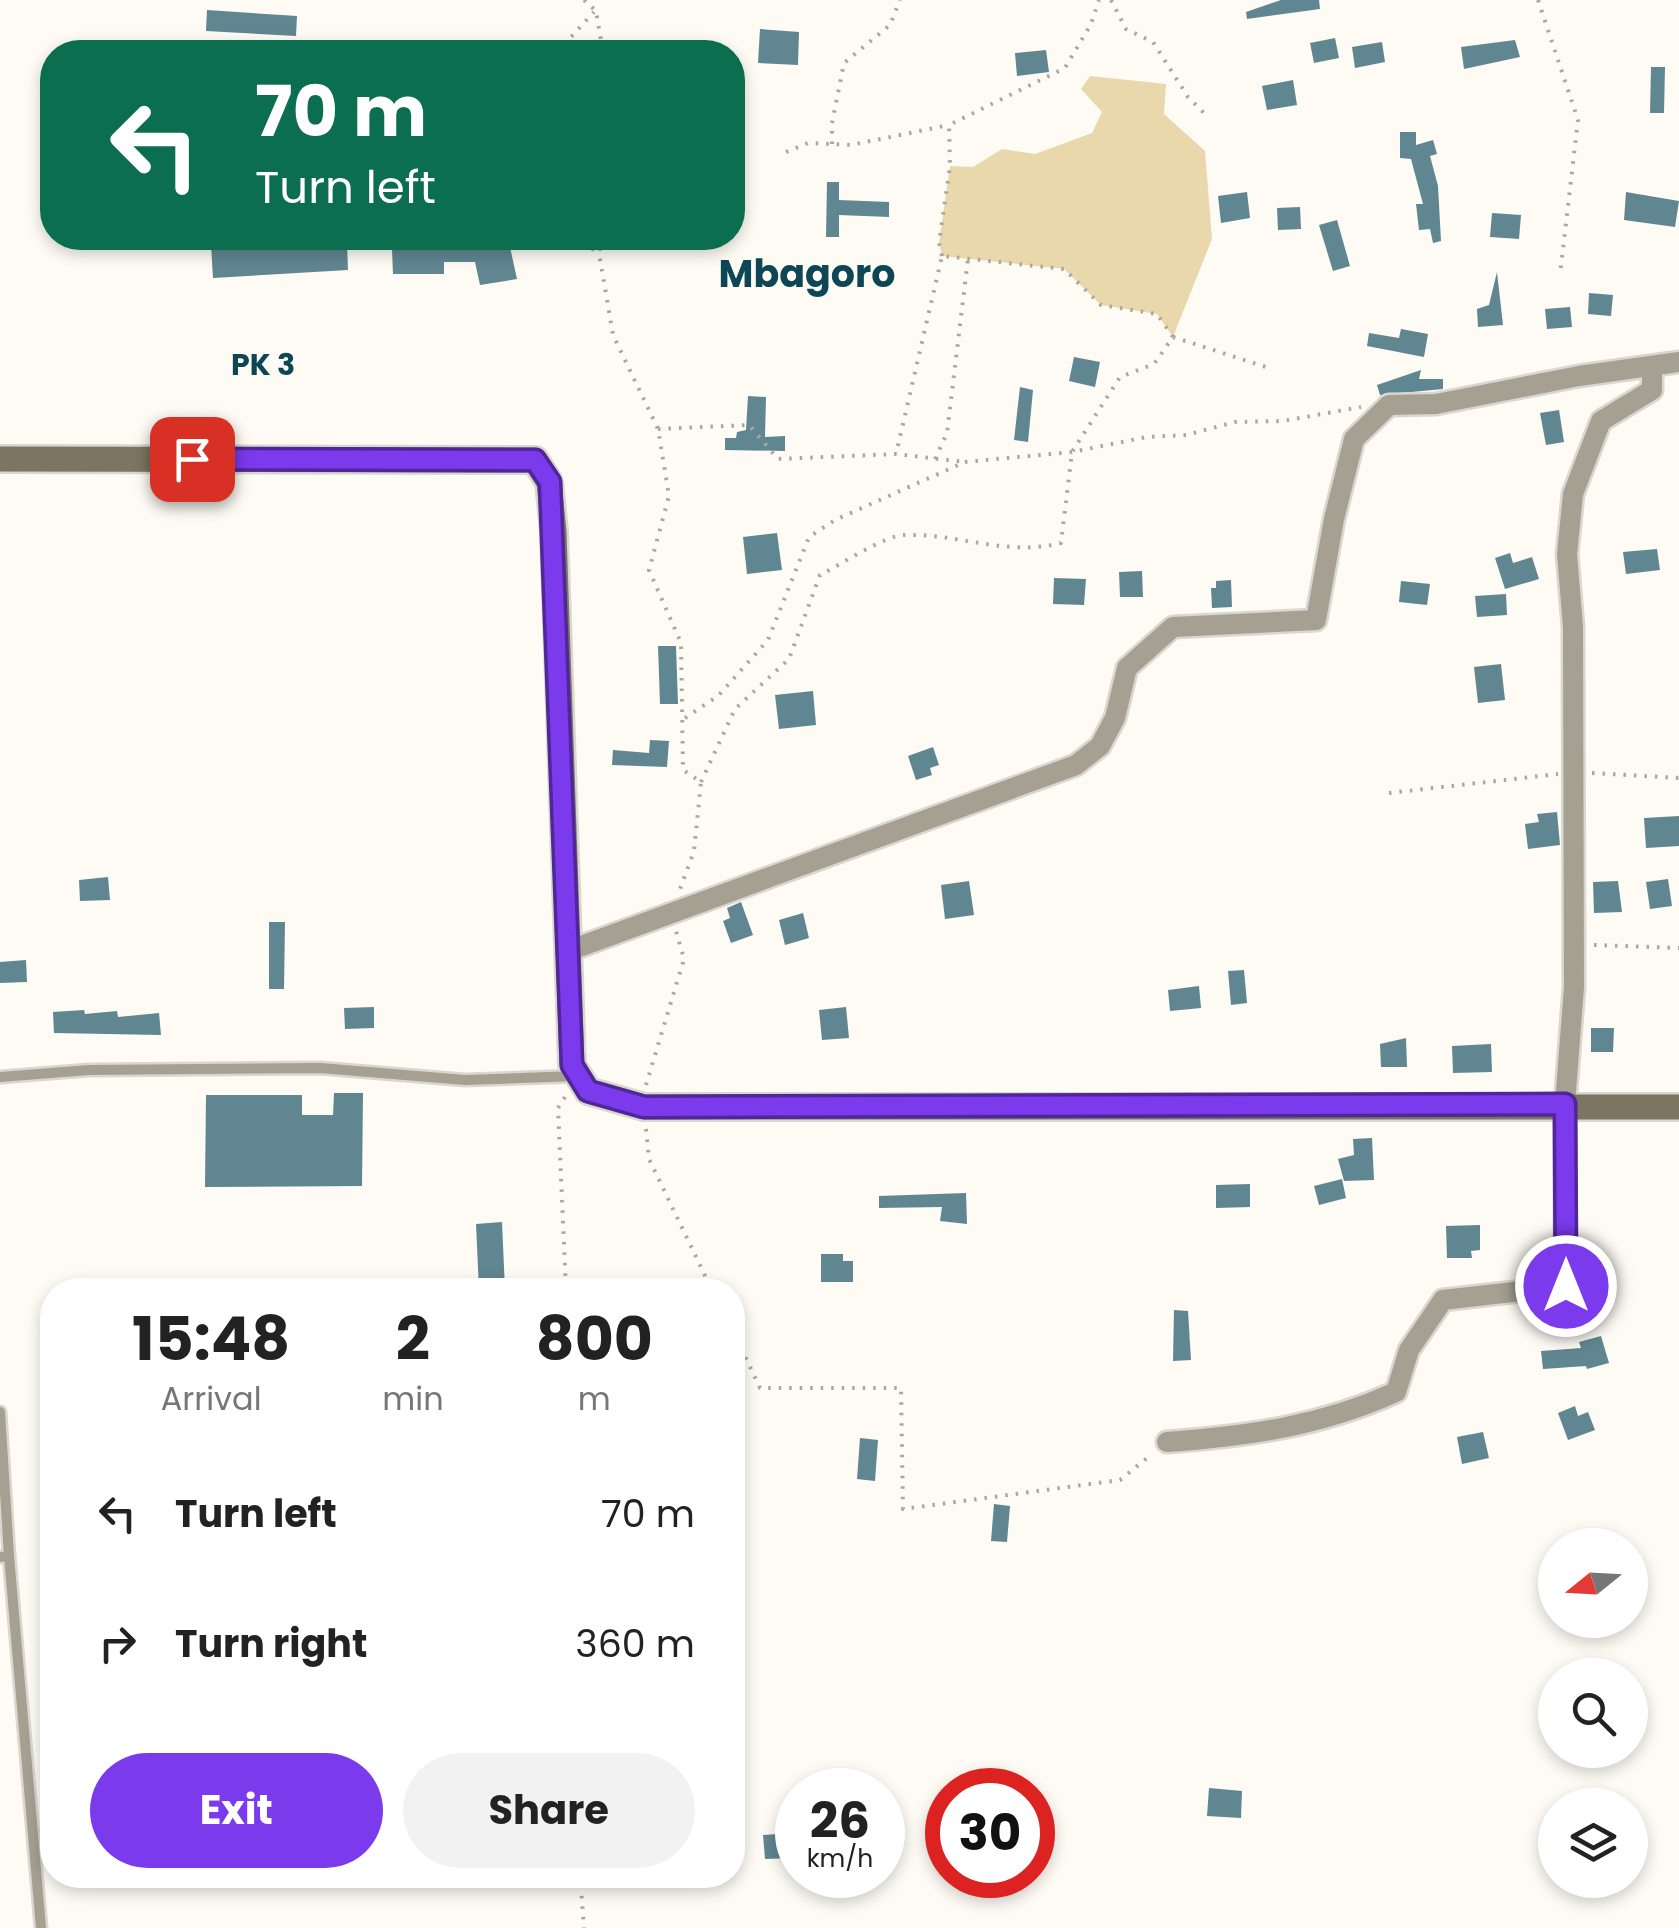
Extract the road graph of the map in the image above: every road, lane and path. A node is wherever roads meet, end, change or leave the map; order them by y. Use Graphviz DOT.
graph roads {
  1 [pos="584,0"];
  2 [pos="900,0"];
  3 [pos="1099,0"];
  4 [pos="1112,0"];
  5 [pos="1538,0"];
  6 [pos="596,11"];
  7 [pos="568,40"];
  8 [pos="601,40"];
  9 [pos="1210,118"];
  10 [pos="950,126"];
  11 [pos="832,144"];
  12 [pos="786,152"];
  13 [pos="593,250"];
  14 [pos="600,250"];
  15 [pos="599,254"];
  16 [pos="942,256"];
  17 [pos="968,259"];
  18 [pos="1560,275"];
  19 [pos="1173,337"];
  20 [pos="1679,362"];
  21 [pos="1652,366"];
  22 [pos="1266,367"];
  23 [pos="1389,406"];
  24 [pos="658,429"];
  25 [pos="1072,452"];
  26 [pos="896,454"];
  27 [pos="0,459"];
  28 [pos="935,459"];
  29 [pos="965,462"];
  30 [pos="685,718"];
  31 [pos="1575,772"];
  32 [pos="1679,778"];
  33 [pos="701,782"];
  34 [pos="1388,794"];
  35 [pos="671,913"];
  36 [pos="1574,947"];
  37 [pos="1679,948"];
  38 [pos="568,951"];
  39 [pos="578,1076"];
  40 [pos="0,1077"];
  41 [pos="1565,1104"];
  42 [pos="644,1107"];
  43 [pos="1679,1107"];
  44 [pos="565,1278"];
  45 [pos="706,1278"];
  46 [pos="745,1356"];
  47 [pos="0,1412"];
  48 [pos="1167,1442"];
  49 [pos="4,1556"];
  50 [pos="581,1888"];
  51 [pos="42,1928"];
  52 [pos="584,1928"];
  1 -- 6 [label="path"];
  2 -- 11 [label="path"];
  3 -- 10 [label="path"];
  4 -- 9 [label="path"];
  5 -- 18 [label="path"];
  6 -- 7 [label="path"];
  6 -- 8 [label="path"];
  10 -- 11 [label="path"];
  10 -- 16 [label="path"];
  11 -- 12 [label="path"];
  13 -- 15 [label="path"];
  14 -- 15 [label="path"];
  15 -- 24 [label="path"];
  16 -- 17 [label="path"];
  16 -- 26 [label="path"];
  17 -- 19 [label="path"];
  17 -- 28 [label="path"];
  19 -- 22 [label="path"];
  19 -- 25 [label="path"];
  20 -- 21 [label="street"];
  21 -- 23 [label="street"];
  21 -- 31 [label="street"];
  23 -- 25 [label="path"];
  23 -- 35 [label="street"];
  24 -- 26 [label="path"];
  24 -- 30 [label="path"];
  25 -- 29 [label="path"];
  25 -- 33 [label="path"];
  26 -- 28 [label="path"];
  27 -- 38 [label="street"];
  28 -- 29 [label="path"];
  29 -- 30 [label="path"];
  30 -- 33 [label="path"];
  31 -- 32 [label="path"];
  31 -- 34 [label="path"];
  31 -- 36 [label="street"];
  33 -- 35 [label="path"];
  35 -- 38 [label="street"];
  35 -- 42 [label="path"];
  36 -- 37 [label="path"];
  36 -- 41 [label="street"];
  38 -- 39 [label="street"];
  39 -- 40 [label="lane"];
  39 -- 42 [label="street"];
  39 -- 44 [label="path"];
  41 -- 42 [label="street"];
  41 -- 43 [label="street"];
  41 -- 48 [label="street"];
  42 -- 45 [label="path"];
  46 -- 48 [label="path"];
  47 -- 49 [label="lane"];
  49 -- 51 [label="lane"];
  50 -- 52 [label="path"];
}
